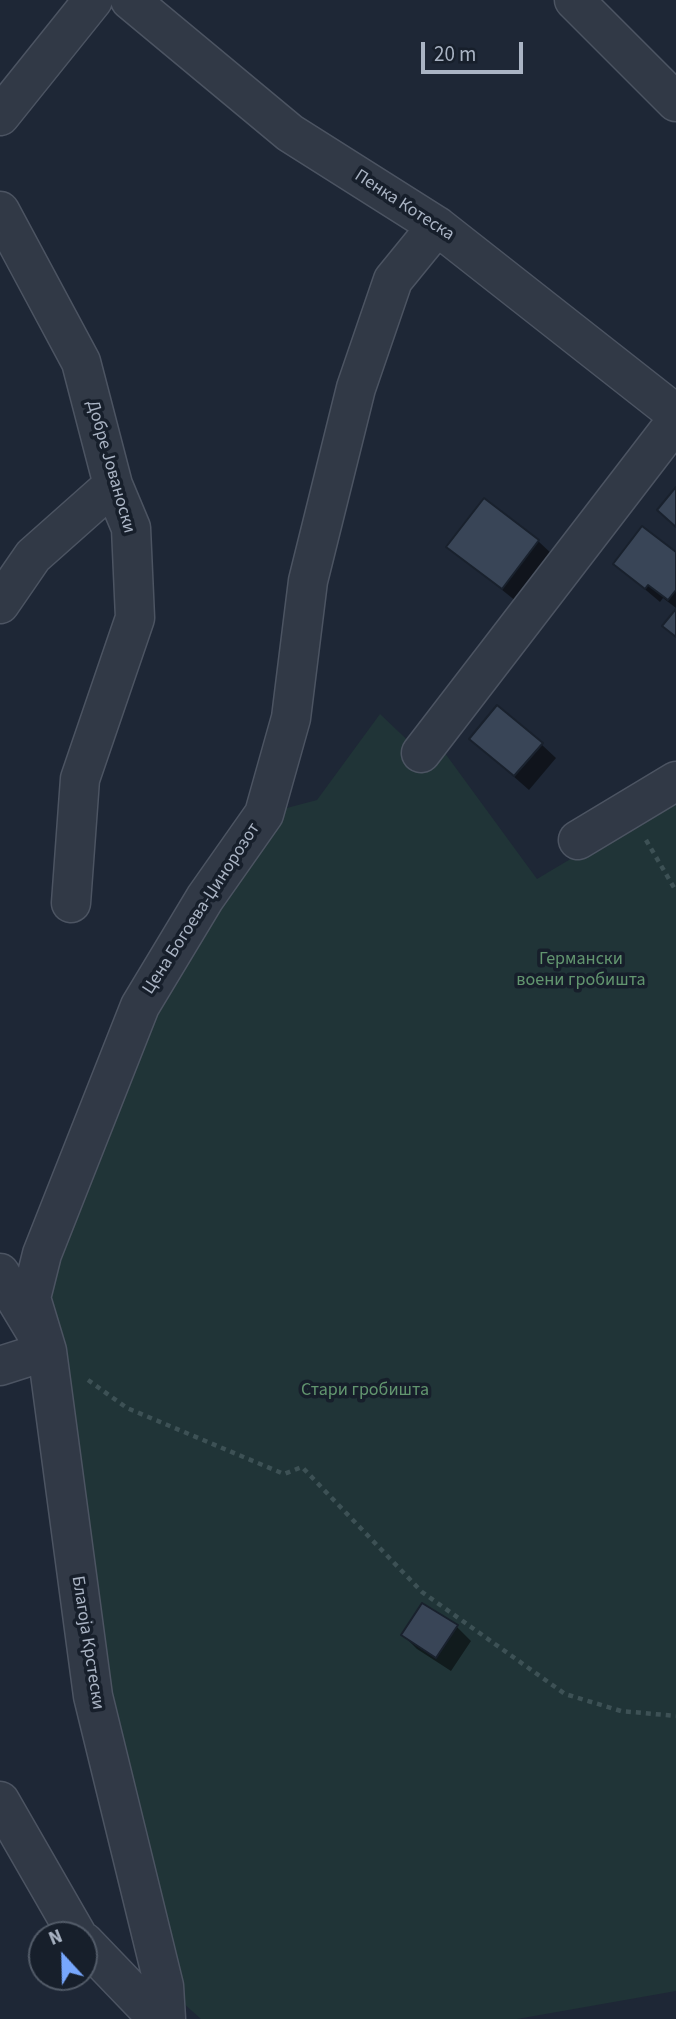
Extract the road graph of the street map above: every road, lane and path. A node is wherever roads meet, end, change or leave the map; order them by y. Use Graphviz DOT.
graph roads {
  1 [pos="93,0"];
  2 [pos="130,0"];
  3 [pos="574,0"];
  4 [pos="676,102"];
  5 [pos="0,116"];
  6 [pos="0,211"];
  7 [pos="438,226"];
  8 [pos="676,414"];
  9 [pos="676,421"];
  10 [pos="113,485"];
  11 [pos="0,604"];
  12 [pos="421,753"];
  13 [pos="676,781"];
  14 [pos="642,832"];
  15 [pos="579,840"];
  16 [pos="676,891"];
  17 [pos="71,903"];
  18 [pos="0,1273"];
  19 [pos="0,1314"];
  20 [pos="47,1351"];
  21 [pos="0,1366"];
  22 [pos="676,1716"];
  23 [pos="0,1801"];
  24 [pos="70,1921"];
  25 [pos="98,1957"];
  26 [pos="158,2019"];
  27 [pos="166,2019"];
  1 -- 5 [label="street"];
  2 -- 7 [label="street, Пенка Котеска"];
  3 -- 4 [label="street"];
  6 -- 10 [label="street, Добре Јованоски"];
  7 -- 8 [label="street, Пенка Котеска"];
  7 -- 20 [label="street, Цена Богоева-Џинорозот"];
  9 -- 12 [label="street"];
  10 -- 11 [label="street"];
  10 -- 17 [label="street, Добре Јованоски"];
  13 -- 15 [label="street"];
  14 -- 16 [label="path"];
  18 -- 20 [label="street, Благоја Крстески"];
  19 -- 20 [label="street"];
  20 -- 21 [label="street"];
  20 -- 22 [label="path"];
  20 -- 27 [label="street, Благоја Крстески"];
  23 -- 24 [label="street"];
  25 -- 26 [label="street"];
}
